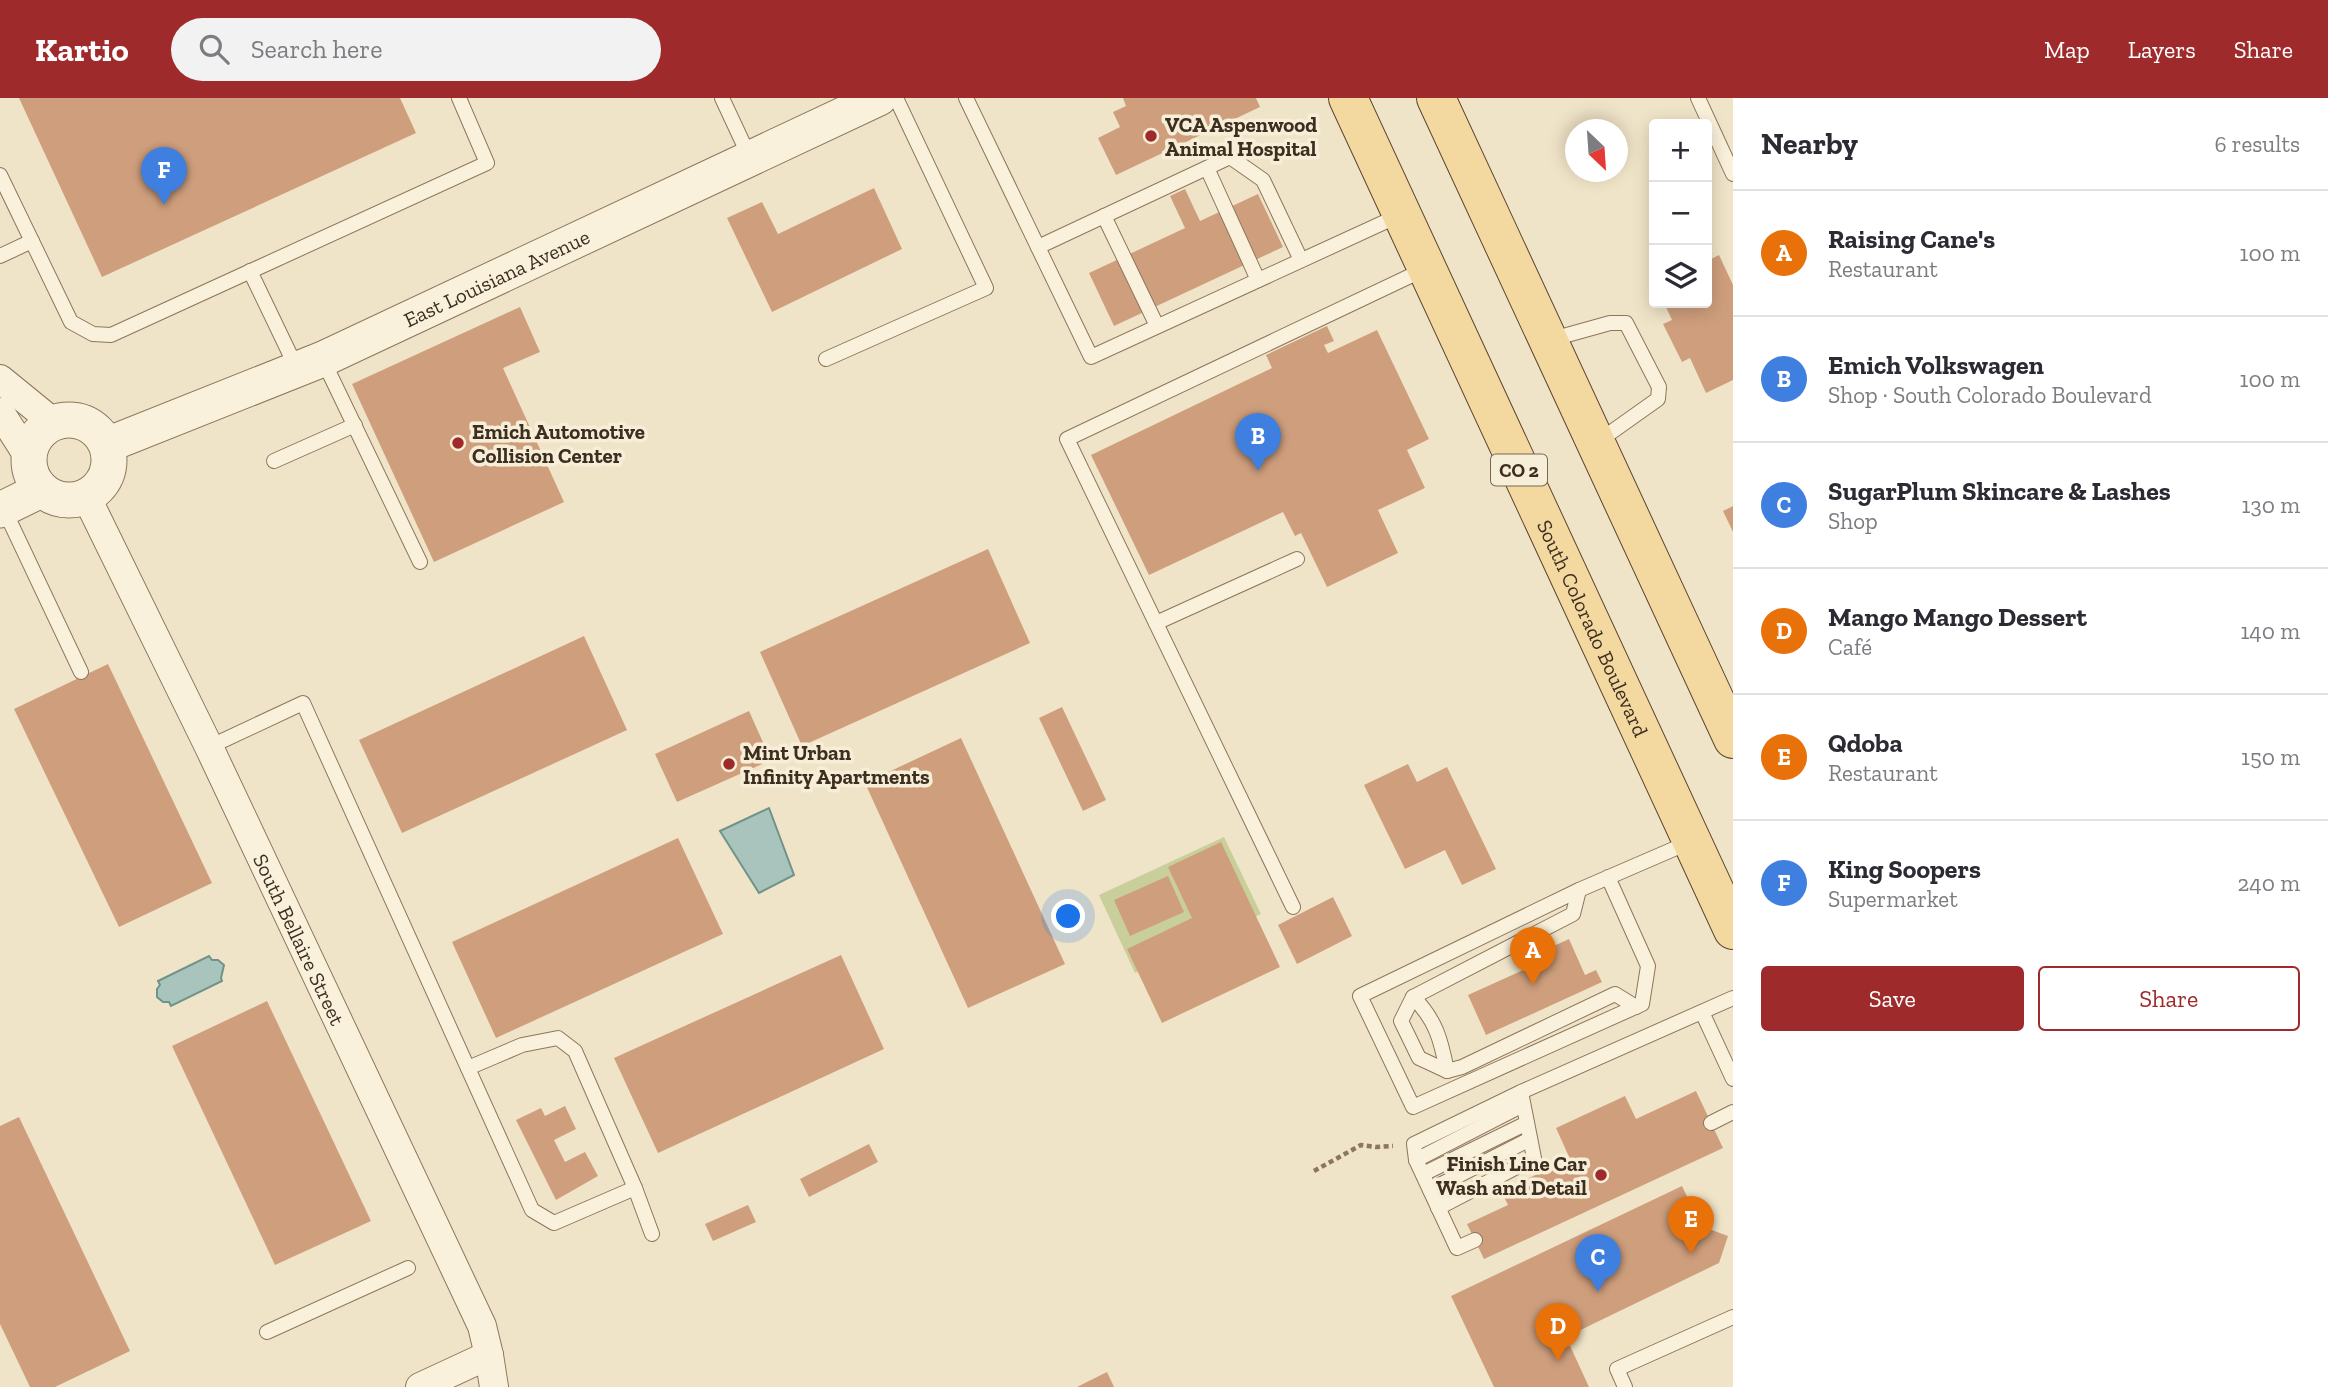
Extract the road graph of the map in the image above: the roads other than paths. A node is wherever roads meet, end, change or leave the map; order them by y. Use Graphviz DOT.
graph roads {
  1 [pos="459,98"];
  2 [pos="722,98"];
  3 [pos="879,98"];
  4 [pos="895,98"];
  5 [pos="966,98"];
  6 [pos="1348,98"];
  7 [pos="1436,98"];
  8 [pos="1698,98"];
  9 [pos="750,158"];
  10 [pos="1207,168"];
  11 [pos="1733,174"];
  12 [pos="0,175"];
  13 [pos="1401,214"];
  14 [pos="1104,216"];
  15 [pos="32,241"];
  16 [pos="1038,247"];
  17 [pos="0,256"];
  18 [pos="1301,260"];
  19 [pos="1426,269"];
  20 [pos="250,271"];
  21 [pos="1258,280"];
  22 [pos="1157,326"];
  23 [pos="1547,341"];
  24 [pos="826,359"];
  25 [pos="310,364"];
  26 [pos="0,379"];
  27 [pos="0,412"];
  28 [pos="54,423"];
  29 [pos="355,425"];
  30 [pos="1595,443"];
  31 [pos="107,445"];
  32 [pos="28,456"];
  33 [pos="274,461"];
  34 [pos="41,490"];
  35 [pos="86,496"];
  36 [pos="2,509"];
  37 [pos="1297,559"];
  38 [pos="420,562"];
  39 [pos="1156,623"];
  40 [pos="81,672"];
  41 [pos="1733,739"];
  42 [pos="208,747"];
  43 [pos="1692,841"];
  44 [pos="1608,877"];
  45 [pos="1579,890"];
  46 [pos="1293,906"];
  47 [pos="1733,930"];
  48 [pos="1413,997"];
  49 [pos="1733,998"];
  50 [pos="1636,1007"];
  51 [pos="1702,1012"];
  52 [pos="468,1068"];
  53 [pos="1447,1071"];
  54 [pos="1733,1079"];
  55 [pos="1522,1099"];
  56 [pos="1733,1112"];
  57 [pos="1527,1123"];
  58 [pos="1711,1123"];
  59 [pos="1530,1139"];
  60 [pos="1423,1174"];
  61 [pos="635,1188"];
  62 [pos="1430,1190"];
  63 [pos="1438,1208"];
  64 [pos="652,1234"];
  65 [pos="1475,1240"];
  66 [pos="408,1268"];
  67 [pos="1733,1317"];
  68 [pos="267,1332"];
  69 [pos="489,1355"];
  70 [pos="420,1387"];
  71 [pos="494,1387"];
  72 [pos="1625,1387"];
  1 -- 20 [label="lane"];
  2 -- 9 [label="lane"];
  3 -- 9 [label="street, East Louisiana Avenue"];
  4 -- 24 [label="lane"];
  5 -- 16 [label="lane"];
  6 -- 13 [label="main road, South Colorado Boulevard / CO 2"];
  7 -- 23 [label="main road"];
  8 -- 11 [label="lane"];
  9 -- 25 [label="street, East Louisiana Avenue"];
  10 -- 14 [label="lane"];
  10 -- 18 [label="lane"];
  10 -- 21 [label="lane"];
  12 -- 15 [label="lane"];
  13 -- 18 [label="lane"];
  13 -- 19 [label="main road, South Colorado Boulevard / CO 2"];
  14 -- 16 [label="lane"];
  14 -- 22 [label="lane"];
  15 -- 17 [label="lane"];
  15 -- 20 [label="lane"];
  16 -- 22 [label="lane"];
  18 -- 21 [label="lane"];
  19 -- 39 [label="lane"];
  19 -- 43 [label="main road, South Colorado Boulevard / CO 2"];
  20 -- 25 [label="lane"];
  21 -- 22 [label="lane"];
  23 -- 30 [label="main road"];
  23 -- 30 [label="lane"];
  25 -- 29 [label="lane"];
  25 -- 31 [label="street, East Louisiana Avenue"];
  26 -- 28 [label="street"];
  27 -- 32 [label="street"];
  28 -- 31 [label="street"];
  28 -- 32 [label="street"];
  29 -- 33 [label="lane"];
  29 -- 38 [label="lane"];
  30 -- 41 [label="main road"];
  31 -- 35 [label="street"];
  32 -- 34 [label="street"];
  34 -- 35 [label="street"];
  34 -- 36 [label="street"];
  35 -- 42 [label="street, South Bellaire Street"];
  36 -- 40 [label="lane"];
  37 -- 39 [label="lane"];
  39 -- 46 [label="lane"];
  42 -- 52 [label="lane"];
  42 -- 69 [label="street, South Bellaire Street"];
  43 -- 44 [label="lane"];
  43 -- 47 [label="main road, South Colorado Boulevard / CO 2"];
  44 -- 45 [label="lane"];
  44 -- 50 [label="lane"];
  45 -- 48 [label="lane"];
  45 -- 50 [label="lane"];
  48 -- 53 [label="lane"];
  48 -- 53 [label="lane"];
  49 -- 51 [label="lane"];
  50 -- 53 [label="lane"];
  51 -- 54 [label="lane"];
  51 -- 55 [label="lane"];
  52 -- 61 [label="lane"];
  52 -- 61 [label="lane"];
  55 -- 57 [label="lane"];
  55 -- 60 [label="lane"];
  56 -- 58 [label="lane"];
  57 -- 59 [label="lane"];
  57 -- 60 [label="lane"];
  59 -- 62 [label="lane"];
  59 -- 63 [label="lane"];
  60 -- 62 [label="lane"];
  61 -- 64 [label="lane"];
  62 -- 63 [label="lane"];
  63 -- 65 [label="lane"];
  66 -- 68 [label="lane"];
  67 -- 72 [label="lane"];
  69 -- 70 [label="street"];
  69 -- 71 [label="street, South Bellaire Street"];
}
